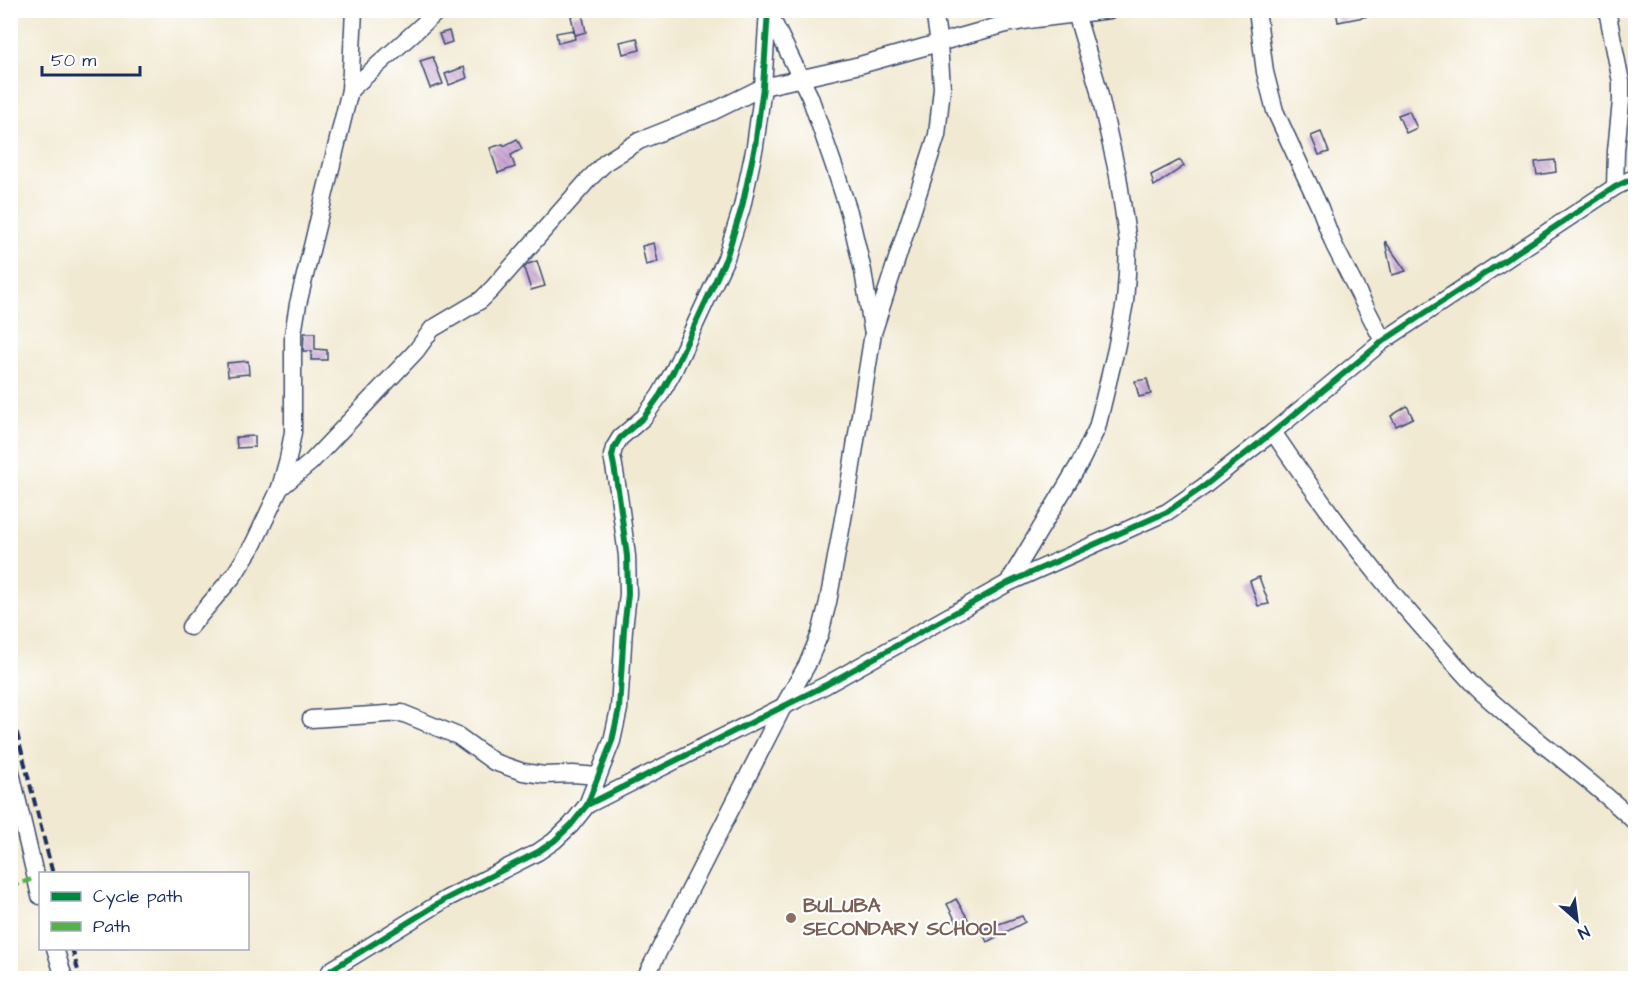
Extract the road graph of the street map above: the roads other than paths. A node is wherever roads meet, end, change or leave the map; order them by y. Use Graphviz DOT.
graph roads {
  1 [pos="354,10"];
  2 [pos="439,10"];
  3 [pos="934,10"];
  4 [pos="1110,10"];
  5 [pos="1257,10"];
  6 [pos="1607,10"];
  7 [pos="768,11"];
  8 [pos="1076,12"];
  9 [pos="939,44"];
  10 [pos="800,78"];
  11 [pos="763,87"];
  12 [pos="350,90"];
  13 [pos="1635,177"];
  14 [pos="1615,187"];
  15 [pos="873,333"];
  16 [pos="1383,341"];
  17 [pos="1273,432"];
  18 [pos="280,488"];
  19 [pos="1008,583"];
  20 [pos="190,627"];
  21 [pos="783,707"];
  22 [pos="311,719"];
  23 [pos="10,768"];
  24 [pos="598,776"];
  25 [pos="587,805"];
  26 [pos="1635,824"];
  27 [pos="39,892"];
  28 [pos="56,950"];
  29 [pos="63,978"];
  30 [pos="326,978"];
  31 [pos="645,978"];
  1 -- 12 [label="street"];
  2 -- 12 [label="street"];
  3 -- 9 [label="street"];
  4 -- 8 [label="street"];
  5 -- 16 [label="street"];
  6 -- 14 [label="street"];
  7 -- 10 [label="street"];
  7 -- 11 [label="street"];
  8 -- 9 [label="street"];
  8 -- 19 [label="street"];
  9 -- 10 [label="street"];
  9 -- 15 [label="street"];
  10 -- 11 [label="street"];
  10 -- 15 [label="street"];
  11 -- 18 [label="street"];
  11 -- 24 [label="street"];
  12 -- 18 [label="street"];
  13 -- 14 [label="street"];
  14 -- 16 [label="street"];
  15 -- 21 [label="street"];
  16 -- 17 [label="street"];
  17 -- 19 [label="street"];
  17 -- 26 [label="street"];
  18 -- 20 [label="street"];
  19 -- 21 [label="street"];
  21 -- 25 [label="street"];
  21 -- 31 [label="street"];
  22 -- 24 [label="street"];
  23 -- 27 [label="street"];
  24 -- 25 [label="street"];
  25 -- 30 [label="street"];
  28 -- 29 [label="street"];
}
